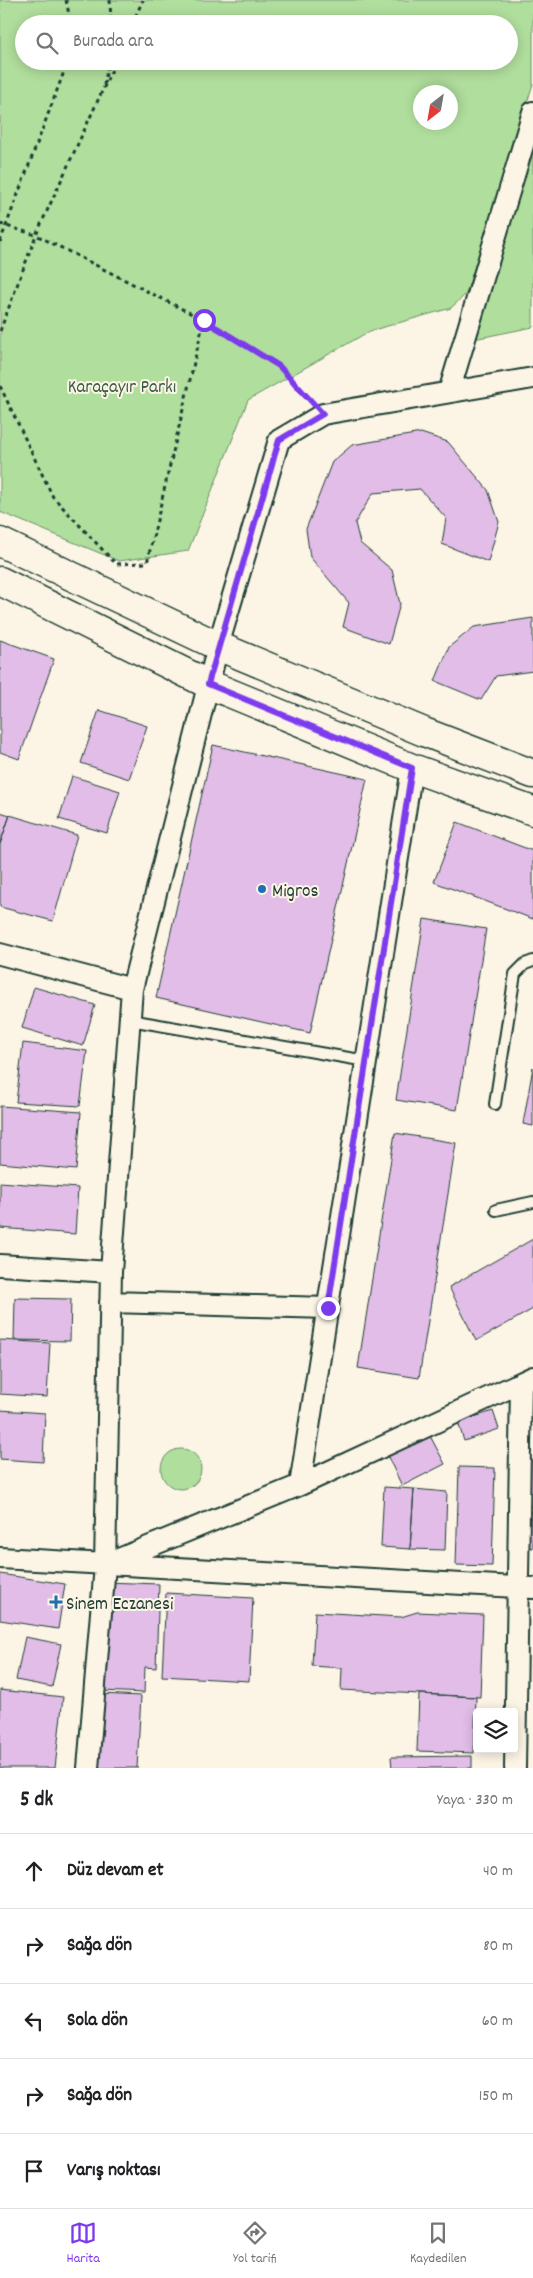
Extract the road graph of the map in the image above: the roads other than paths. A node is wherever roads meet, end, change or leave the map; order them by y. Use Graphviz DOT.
graph roads {
  1 [pos="533,112"];
  2 [pos="533,378"];
  3 [pos="449,392"];
  4 [pos="0,542"];
  5 [pos="0,581"];
  6 [pos="218,646"];
  7 [pos="208,684"];
  8 [pos="412,768"];
  9 [pos="533,774"];
  10 [pos="533,811"];
  11 [pos="0,954"];
  12 [pos="533,961"];
  13 [pos="132,988"];
  14 [pos="130,1020"];
  15 [pos="366,1061"];
  16 [pos="495,1104"];
  17 [pos="533,1202"];
  18 [pos="496,1210"];
  19 [pos="0,1265"];
  20 [pos="111,1272"];
  21 [pos="110,1302"];
  22 [pos="328,1308"];
  23 [pos="527,1380"];
  24 [pos="300,1485"];
  25 [pos="0,1558"];
  26 [pos="105,1565"];
  27 [pos="526,1587"];
  28 [pos="88,1768"];
  29 [pos="515,1768"];
  1 -- 3 [label="street"];
  2 -- 3 [label="street"];
  3 -- 6 [label="street"];
  4 -- 6 [label="main road"];
  5 -- 7 [label="main road"];
  6 -- 7 [label="street"];
  6 -- 9 [label="main road"];
  7 -- 8 [label="main road"];
  7 -- 13 [label="street"];
  8 -- 10 [label="main road"];
  8 -- 15 [label="street"];
  11 -- 13 [label="street"];
  12 -- 16 [label="lane"];
  13 -- 14 [label="street"];
  14 -- 15 [label="lane"];
  14 -- 20 [label="street"];
  15 -- 22 [label="street"];
  17 -- 18 [label="lane"];
  19 -- 20 [label="street"];
  20 -- 21 [label="street"];
  21 -- 22 [label="street"];
  21 -- 26 [label="street"];
  22 -- 24 [label="street"];
  23 -- 24 [label="street"];
  23 -- 27 [label="street"];
  24 -- 26 [label="street"];
  25 -- 26 [label="street"];
  26 -- 27 [label="street"];
  26 -- 28 [label="street"];
  27 -- 29 [label="street"];
}
